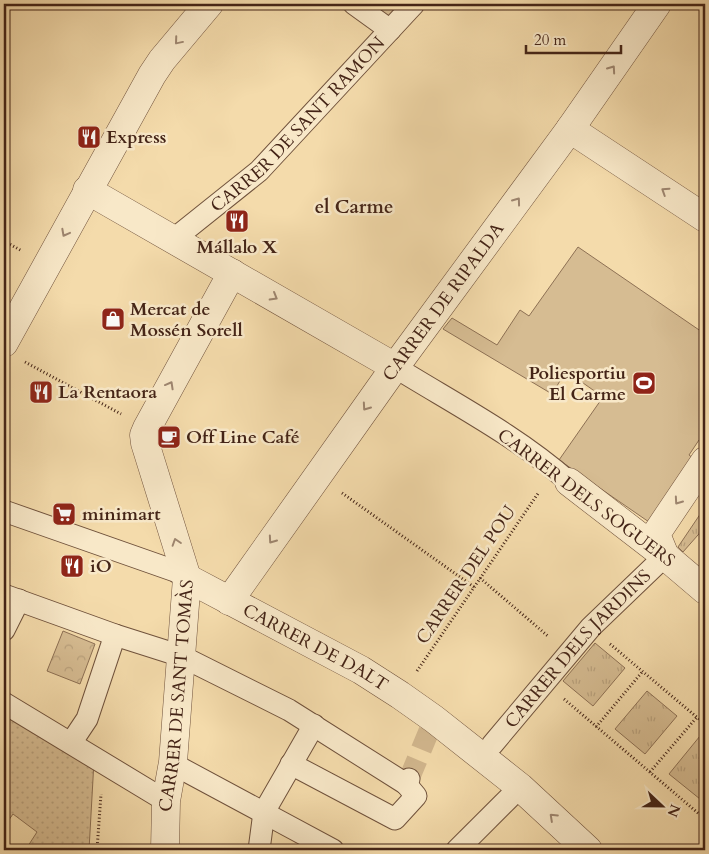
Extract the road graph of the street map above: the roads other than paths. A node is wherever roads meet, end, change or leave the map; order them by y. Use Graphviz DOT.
graph roads {
  1 [pos="209,4"];
  2 [pos="354,4"];
  3 [pos="414,4"];
  4 [pos="657,4"];
  5 [pos="390,30"];
  6 [pos="570,129"];
  7 [pos="88,190"];
  8 [pos="705,218"];
  9 [pos="174,239"];
  10 [pos="232,273"];
  11 [pos="12,351"];
  12 [pos="395,367"];
  13 [pos="705,461"];
  14 [pos="562,476"];
  15 [pos="4,511"];
  16 [pos="665,556"];
  17 [pos="187,578"];
  18 [pos="705,590"];
  19 [pos="12,597"];
  20 [pos="229,601"];
  21 [pos="4,630"];
  22 [pos="115,635"];
  23 [pos="181,656"];
  24 [pos="4,703"];
  25 [pos="314,725"];
  26 [pos="71,743"];
  27 [pos="492,745"];
  28 [pos="173,764"];
  29 [pos="291,764"];
  30 [pos="520,787"];
  31 [pos="166,801"];
  32 [pos="264,812"];
  33 [pos="165,850"];
  34 [pos="259,850"];
  35 [pos="333,850"];
  36 [pos="458,850"];
  37 [pos="588,850"];
  1 -- 7 [label="street, one-way"];
  2 -- 5 [label="street"];
  3 -- 5 [label="street, CARRER DE SANT RAMON"];
  6 -- 4 [label="street, CARRER DE RIPALDA, one-way"];
  5 -- 9 [label="street, CARRER DE SANT RAMON"];
  8 -- 6 [label="street, one-way"];
  12 -- 6 [label="street, CARRER DE RIPALDA, one-way"];
  7 -- 9 [label="street, CARRER DELS SOGUERS"];
  7 -- 11 [label="street, one-way"];
  9 -- 10 [label="street, CARRER DELS SOGUERS"];
  10 -- 12 [label="street, CARRER DELS SOGUERS, one-way"];
  17 -- 10 [label="street, CARRER DE SANT TOMÀS, one-way"];
  12 -- 14 [label="street, CARRER DELS SOGUERS"];
  12 -- 20 [label="street, CARRER DE RIPALDA, one-way"];
  13 -- 16 [label="street, one-way"];
  14 -- 16 [label="street, CARRER DELS SOGUERS"];
  15 -- 17 [label="street, CARRER DE DALT"];
  16 -- 18 [label="street, CARRER DELS SOGUERS"];
  16 -- 27 [label="street, CARRER DELS JARDINS"];
  17 -- 20 [label="street, CARRER DE DALT"];
  17 -- 23 [label="street, CARRER DE SANT TOMÀS"];
  19 -- 21 [label="street"];
  19 -- 22 [label="street"];
  20 -- 30 [label="street, CARRER DE DALT"];
  22 -- 23 [label="street"];
  22 -- 26 [label="street"];
  23 -- 25 [label="street"];
  23 -- 28 [label="street, CARRER DE SANT TOMÀS"];
  24 -- 26 [label="street"];
  25 -- 29 [label="street"];
  25 -- 29 [label="street"];
  26 -- 31 [label="street"];
  28 -- 31 [label="street, CARRER DE SANT TOMÀS"];
  28 -- 32 [label="street"];
  29 -- 32 [label="street"];
  30 -- 36 [label="street"];
  37 -- 30 [label="street, CARRER DE DALT, one-way"];
  31 -- 33 [label="street, CARRER DE SANT TOMÀS"];
  32 -- 34 [label="street"];
  32 -- 35 [label="street"];
}
